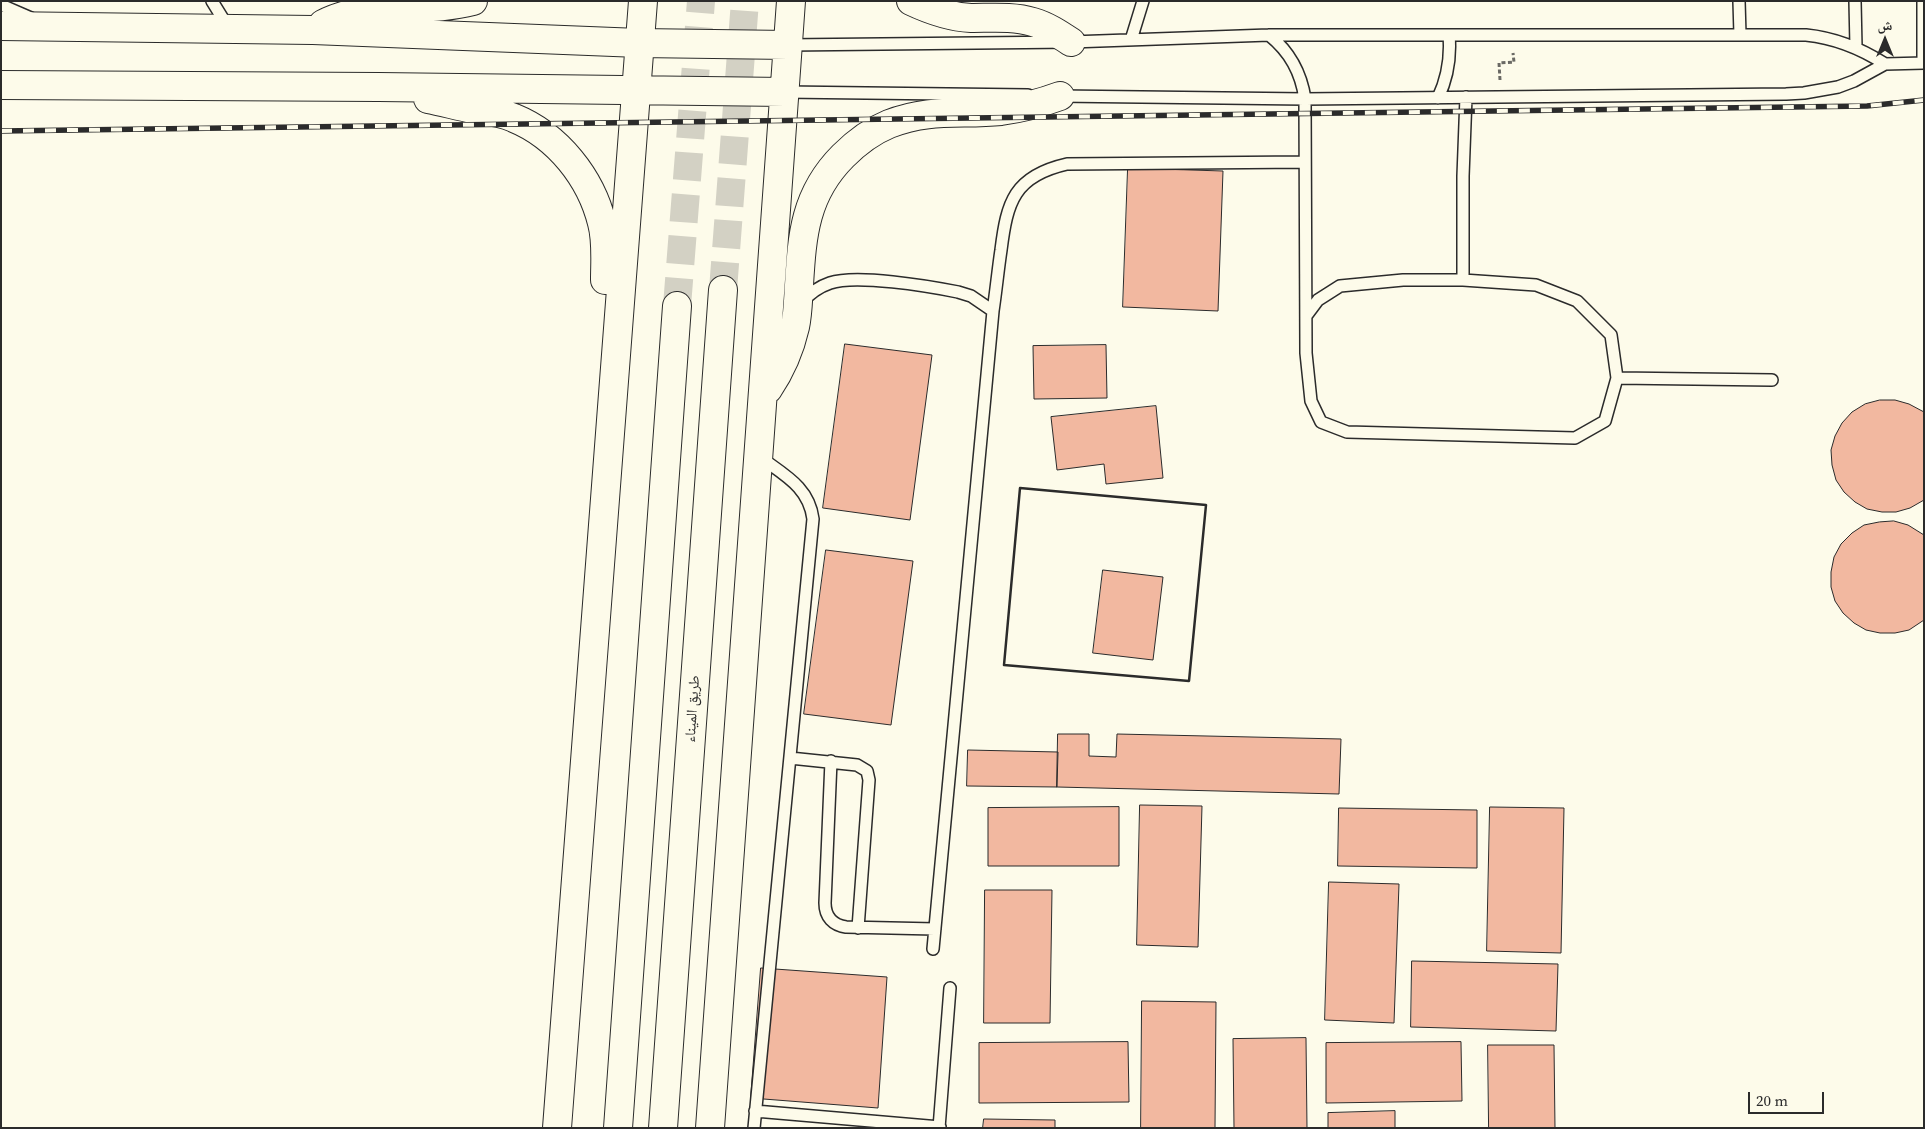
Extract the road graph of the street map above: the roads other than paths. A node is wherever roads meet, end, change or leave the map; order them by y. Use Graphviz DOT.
graph roads {
  1 [pos="212,1"];
  2 [pos="473,1"];
  3 [pos="642,1"];
  4 [pos="791,1"];
  5 [pos="911,1"];
  6 [pos="1143,1"];
  7 [pos="1738,1"];
  8 [pos="1855,1"];
  9 [pos="1923,1"];
  10 [pos="1,5"];
  11 [pos="1,26"];
  12 [pos="52,26"];
  13 [pos="229,28"];
  14 [pos="313,30"];
  15 [pos="1269,35"];
  16 [pos="1449,35"];
  17 [pos="1740,35"];
  18 [pos="1131,40"];
  19 [pos="1071,42"];
  20 [pos="639,43"];
  21 [pos="788,45"];
  22 [pos="1856,47"];
  23 [pos="1924,63"];
  24 [pos="1885,64"];
  25 [pos="1,85"];
  26 [pos="379,86"];
  27 [pos="636,90"];
  28 [pos="785,92"];
  29 [pos="1060,96"];
  30 [pos="1466,97"];
  31 [pos="1438,98"];
  32 [pos="1305,99"];
  33 [pos="1305,162"];
  34 [pos="1463,280"];
  35 [pos="723,290"];
  36 [pos="677,306"];
  37 [pos="798,306"];
  38 [pos="993,311"];
  39 [pos="1306,316"];
  40 [pos="1617,378"];
  41 [pos="1772,380"];
  42 [pos="613,394"];
  43 [pos="763,396"];
  44 [pos="759,456"];
  45 [pos="790,758"];
  46 [pos="831,761"];
  47 [pos="858,928"];
  48 [pos="935,930"];
  49 [pos="933,949"];
  50 [pos="950,988"];
  51 [pos="756,1111"];
  52 [pos="940,1127"];
  53 [pos="557,1128"];
  54 [pos="618,1128"];
  55 [pos="663,1128"];
  56 [pos="710,1128"];
  57 [pos="754,1128"];
  1 -- 13 [label="lane"];
  2 -- 14 [label="highway"];
  3 -- 20 [label="highway"];
  4 -- 21 [label="highway"];
  5 -- 19 [label="highway"];
  6 -- 18 [label="lane"];
  7 -- 17 [label="lane"];
  8 -- 22 [label="lane"];
  9 -- 23 [label="lane"];
  10 -- 12 [label="lane"];
  11 -- 12 [label="highway"];
  12 -- 13 [label="highway"];
  13 -- 14 [label="highway"];
  14 -- 20 [label="highway"];
  15 -- 16 [label="lane"];
  15 -- 18 [label="lane"];
  15 -- 32 [label="lane"];
  16 -- 17 [label="lane"];
  16 -- 31 [label="lane"];
  17 -- 22 [label="lane"];
  18 -- 19 [label="lane"];
  19 -- 21 [label="lane"];
  20 -- 21 [label="highway"];
  20 -- 27 [label="highway"];
  21 -- 28 [label="highway"];
  22 -- 24 [label="lane"];
  23 -- 24 [label="lane"];
  24 -- 30 [label="lane"];
  25 -- 26 [label="highway"];
  26 -- 27 [label="highway"];
  26 -- 42 [label="highway"];
  27 -- 28 [label="highway"];
  27 -- 42 [label="highway"];
  28 -- 29 [label="lane"];
  28 -- 43 [label="highway"];
  29 -- 32 [label="lane"];
  29 -- 37 [label="highway"];
  30 -- 31 [label="lane"];
  30 -- 34 [label="lane"];
  31 -- 32 [label="lane"];
  32 -- 33 [label="lane"];
  33 -- 38 [label="lane"];
  33 -- 39 [label="lane"];
  34 -- 39 [label="lane"];
  34 -- 40 [label="lane"];
  35 -- 55 [label="highway, طريق الميناء"];
  36 -- 54 [label="highway"];
  37 -- 38 [label="lane"];
  37 -- 43 [label="highway"];
  38 -- 48 [label="lane"];
  39 -- 40 [label="lane"];
  40 -- 41 [label="lane"];
  42 -- 53 [label="highway"];
  43 -- 44 [label="highway"];
  44 -- 45 [label="lane"];
  44 -- 56 [label="highway"];
  45 -- 46 [label="lane"];
  45 -- 51 [label="lane"];
  46 -- 47 [label="lane"];
  46 -- 47 [label="lane"];
  47 -- 48 [label="lane"];
  48 -- 49 [label="lane"];
  50 -- 52 [label="lane"];
  51 -- 52 [label="lane"];
  51 -- 57 [label="lane"];
}
